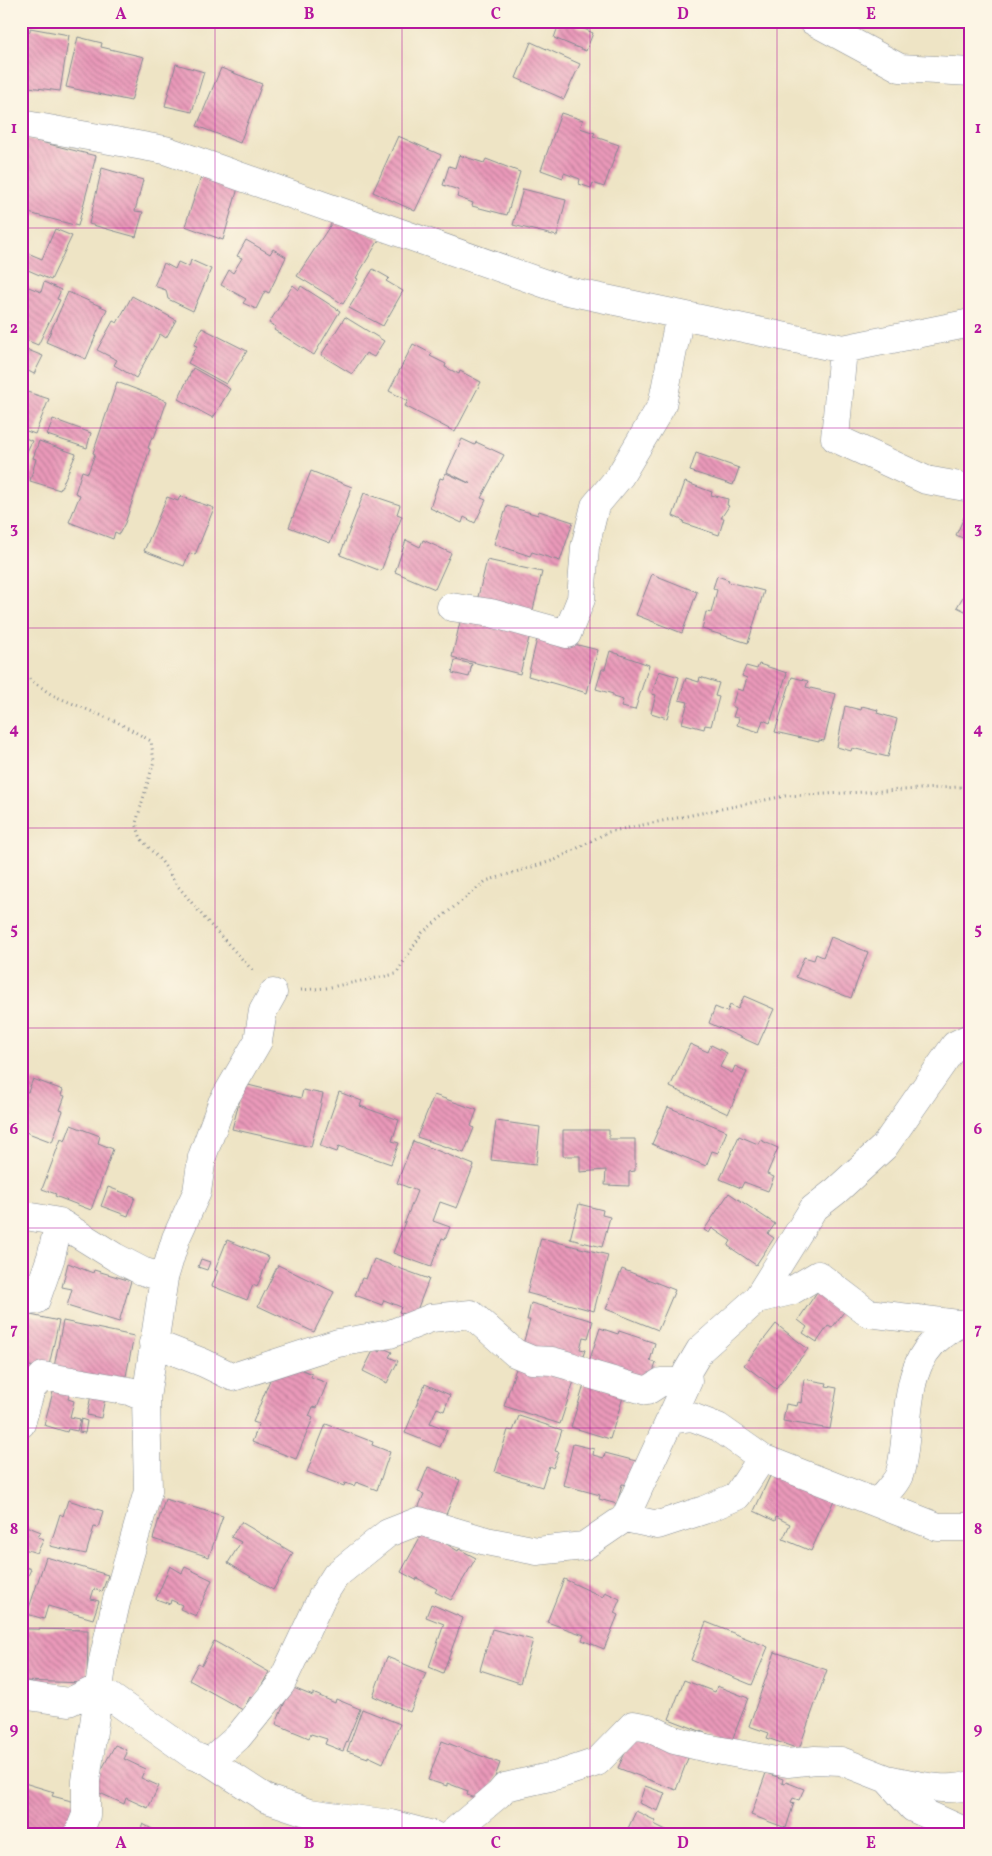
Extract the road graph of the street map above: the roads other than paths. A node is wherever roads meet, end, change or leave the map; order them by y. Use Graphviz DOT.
graph roads {
  1 [pos="813,21"];
  2 [pos="971,72"];
  3 [pos="21,124"];
  4 [pos="680,314"];
  5 [pos="971,323"];
  6 [pos="843,349"];
  7 [pos="971,488"];
  8 [pos="451,607"];
  9 [pos="273,993"];
  10 [pos="971,1037"];
  11 [pos="21,1215"];
  12 [pos="59,1222"];
  13 [pos="164,1278"];
  14 [pos="757,1299"];
  15 [pos="21,1302"];
  16 [pos="964,1324"];
  17 [pos="153,1343"];
  18 [pos="688,1381"];
  19 [pos="146,1398"];
  20 [pos="671,1420"];
  21 [pos="21,1424"];
  22 [pos="762,1458"];
  23 [pos="878,1503"];
  24 [pos="625,1518"];
  25 [pos="971,1527"];
  26 [pos="98,1688"];
  27 [pos="21,1696"];
  28 [pos="210,1762"];
  29 [pos="887,1779"];
  30 [pos="971,1785"];
  31 [pos="971,1834"];
  32 [pos="78,1835"];
  33 [pos="432,1835"];
  34 [pos="450,1835"];
  1 -- 2 [label="street"];
  3 -- 4 [label="street"];
  4 -- 6 [label="street"];
  4 -- 8 [label="street"];
  5 -- 6 [label="street"];
  6 -- 7 [label="street"];
  9 -- 13 [label="street"];
  10 -- 14 [label="street"];
  11 -- 12 [label="street"];
  12 -- 13 [label="street"];
  12 -- 15 [label="street"];
  13 -- 17 [label="street"];
  14 -- 16 [label="street"];
  14 -- 18 [label="street"];
  16 -- 23 [label="street"];
  17 -- 18 [label="street"];
  17 -- 19 [label="street"];
  18 -- 20 [label="street"];
  19 -- 21 [label="street"];
  19 -- 26 [label="street"];
  20 -- 22 [label="street"];
  20 -- 24 [label="street"];
  22 -- 23 [label="street"];
  22 -- 24 [label="street"];
  23 -- 25 [label="street"];
  24 -- 28 [label="street"];
  26 -- 27 [label="street"];
  26 -- 28 [label="street"];
  26 -- 32 [label="street"];
  28 -- 33 [label="street"];
  29 -- 30 [label="street"];
  29 -- 31 [label="street"];
  29 -- 34 [label="street"];
}
